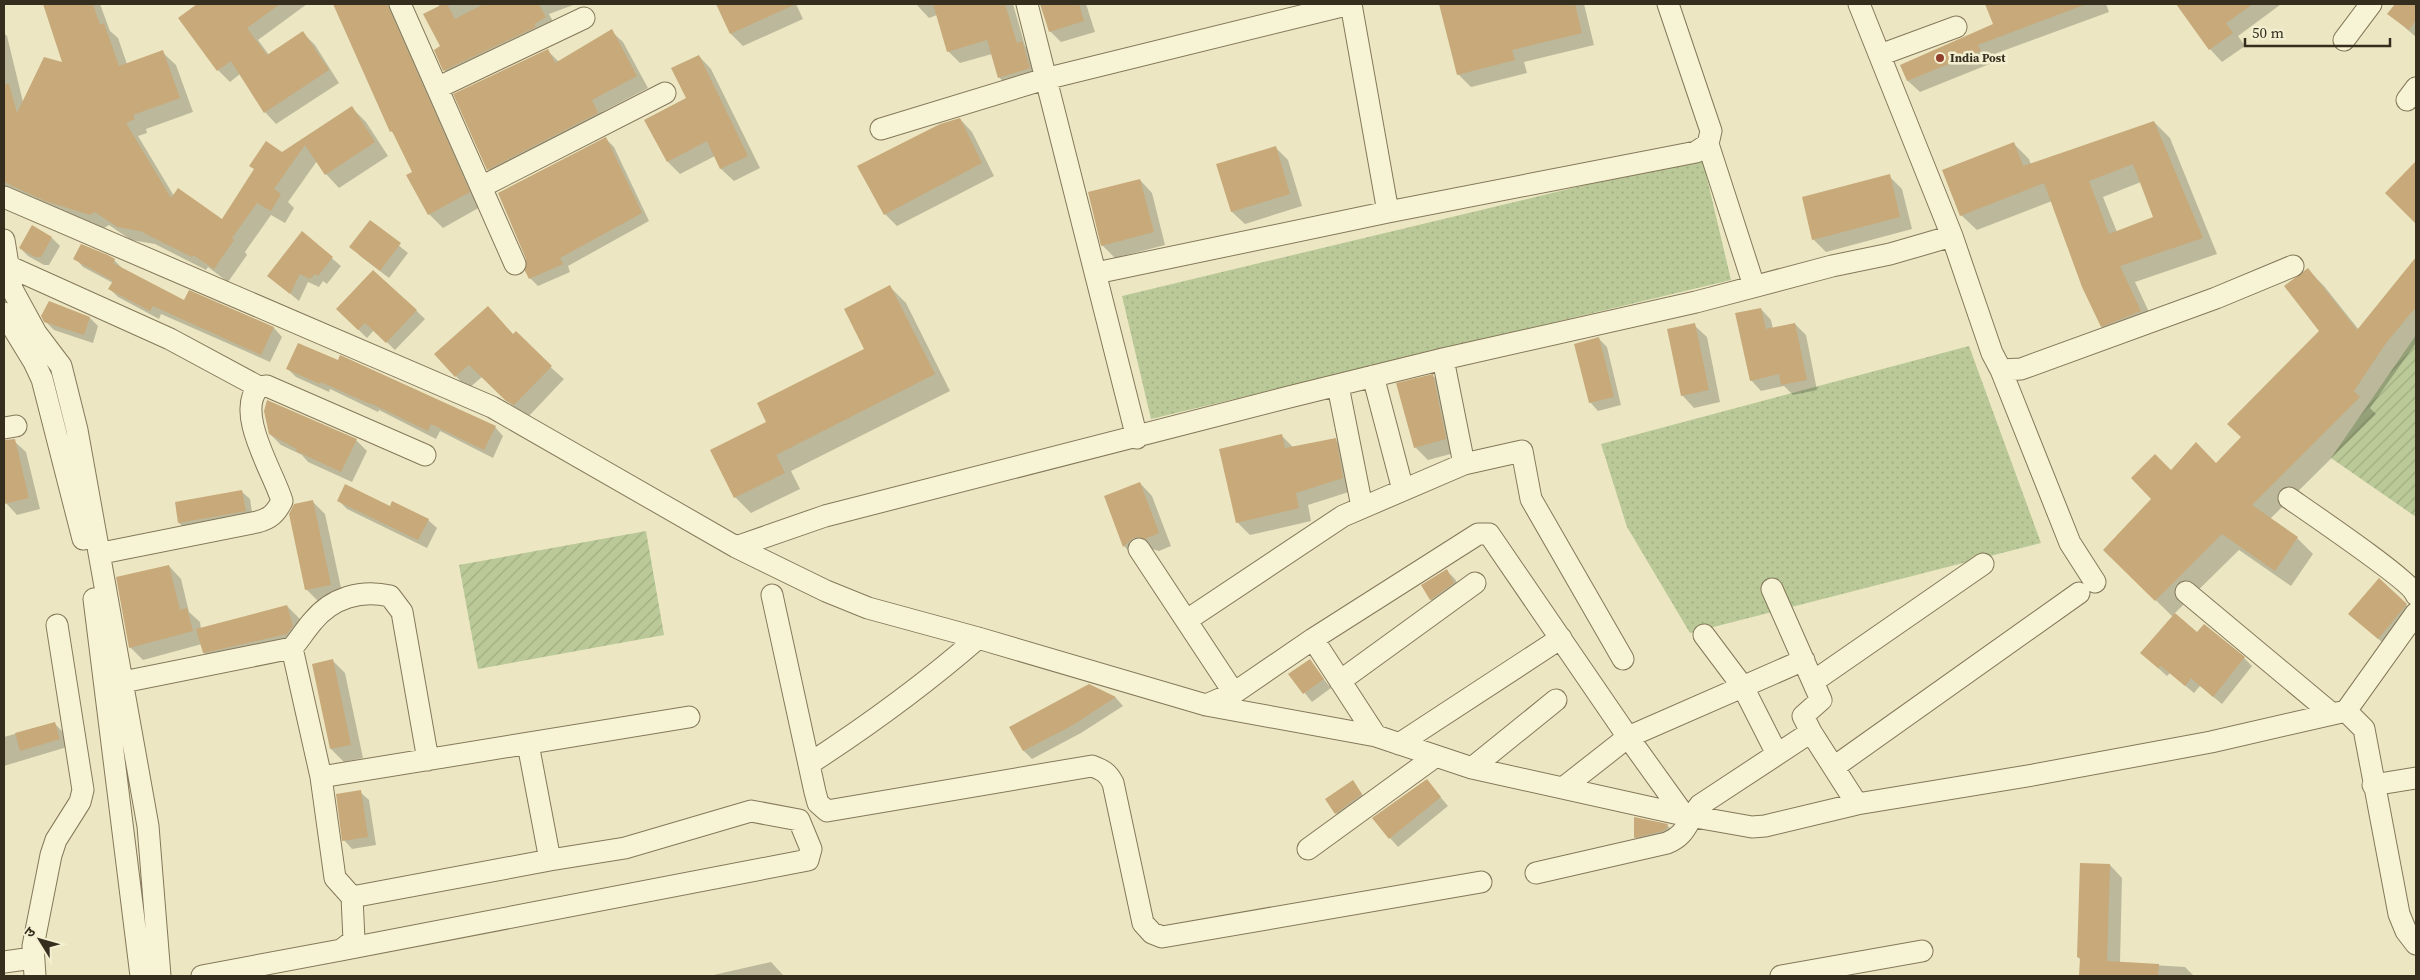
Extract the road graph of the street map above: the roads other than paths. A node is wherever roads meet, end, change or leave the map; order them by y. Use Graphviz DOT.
graph roads {
  1 [pos="400,4"];
  2 [pos="1027,4"];
  3 [pos="1350,4"];
  4 [pos="1669,4"];
  5 [pos="1860,4"];
  6 [pos="2371,4"];
  7 [pos="584,18"];
  8 [pos="1956,27"];
  9 [pos="2344,40"];
  10 [pos="1880,55"];
  11 [pos="1045,79"];
  12 [pos="437,88"];
  13 [pos="665,93"];
  14 [pos="881,129"];
  15 [pos="1708,144"];
  16 [pos="481,187"];
  17 [pos="4,197"];
  18 [pos="1388,212"];
  19 [pos="1952,236"];
  20 [pos="4,240"];
  21 [pos="514,264"];
  22 [pos="8,266"];
  23 [pos="2293,266"];
  24 [pos="1096,273"];
  25 [pos="1754,286"];
  26 [pos="4,313"];
  27 [pos="1443,359"];
  28 [pos="2001,370"];
  29 [pos="1373,376"];
  30 [pos="259,386"];
  31 [pos="1338,386"];
  32 [pos="1137,438"];
  33 [pos="425,455"];
  34 [pos="1464,464"];
  35 [pos="1403,490"];
  36 [pos="2289,498"];
  37 [pos="1362,507"];
  38 [pos="736,547"];
  39 [pos="1139,550"];
  40 [pos="107,552"];
  41 [pos="1983,564"];
  42 [pos="1475,583"];
  43 [pos="1772,589"];
  44 [pos="2186,592"];
  45 [pos="772,595"];
  46 [pos="2416,595"];
  47 [pos="2416,613"];
  48 [pos="1187,620"];
  49 [pos="57,625"];
  50 [pos="1704,636"];
  51 [pos="978,638"];
  52 [pos="1561,638"];
  53 [pos="1313,639"];
  54 [pos="292,648"];
  55 [pos="1623,659"];
  56 [pos="1804,660"];
  57 [pos="1340,681"];
  58 [pos="1814,681"];
  59 [pos="123,682"];
  60 [pos="1743,687"];
  61 [pos="1234,693"];
  62 [pos="1556,700"];
  63 [pos="1206,706"];
  64 [pos="2339,712"];
  65 [pos="689,717"];
  66 [pos="1811,732"];
  67 [pos="1376,736"];
  68 [pos="1628,737"];
  69 [pos="528,744"];
  70 [pos="1399,744"];
  71 [pos="1777,754"];
  72 [pos="1436,756"];
  73 [pos="428,760"];
  74 [pos="809,764"];
  75 [pos="1834,767"];
  76 [pos="1472,768"];
  77 [pos="321,777"];
  78 [pos="2416,778"];
  79 [pos="2373,786"];
  80 [pos="1563,788"];
  81 [pos="1857,804"];
  82 [pos="1687,816"];
  83 [pos="1308,849"];
  84 [pos="550,860"];
  85 [pos="1536,873"];
  86 [pos="1481,882"];
  87 [pos="352,897"];
  88 [pos="2416,944"];
  89 [pos="341,950"];
  90 [pos="1922,951"];
  91 [pos="4,962"];
  92 [pos="34,967"];
  93 [pos="141,976"];
  94 [pos="160,976"];
  95 [pos="202,976"];
  96 [pos="1781,976"];
  1 -- 12 [label="street"];
  2 -- 11 [label="street"];
  3 -- 11 [label="street"];
  3 -- 18 [label="street"];
  4 -- 15 [label="street"];
  5 -- 10 [label="street"];
  6 -- 9 [label="street"];
  7 -- 12 [label="street"];
  8 -- 10 [label="street"];
  10 -- 19 [label="street"];
  11 -- 14 [label="street"];
  11 -- 24 [label="street"];
  12 -- 16 [label="street"];
  13 -- 16 [label="street"];
  15 -- 18 [label="street"];
  15 -- 25 [label="street"];
  16 -- 21 [label="street"];
  17 -- 38 [label="street"];
  18 -- 24 [label="street"];
  19 -- 25 [label="street"];
  19 -- 28 [label="street"];
  20 -- 22 [label="street"];
  22 -- 30 [label="street"];
  22 -- 59 [label="street"];
  23 -- 28 [label="street"];
  24 -- 32 [label="street"];
  25 -- 27 [label="street"];
  26 -- 93 [label="street"];
  27 -- 29 [label="street"];
  27 -- 34 [label="street"];
  28 -- 75 [label="street"];
  29 -- 31 [label="street"];
  29 -- 35 [label="street"];
  30 -- 33 [label="street"];
  30 -- 40 [label="street"];
  31 -- 32 [label="street"];
  31 -- 37 [label="street"];
  32 -- 38 [label="street"];
  34 -- 35 [label="street"];
  34 -- 55 [label="street"];
  35 -- 37 [label="street"];
  36 -- 46 [label="street"];
  37 -- 48 [label="street"];
  38 -- 51 [label="street"];
  39 -- 48 [label="street"];
  41 -- 58 [label="street"];
  42 -- 57 [label="street"];
  43 -- 56 [label="street"];
  44 -- 64 [label="street"];
  45 -- 74 [label="street"];
  47 -- 64 [label="street"];
  48 -- 61 [label="street"];
  49 -- 92 [label="street"];
  50 -- 60 [label="street"];
  51 -- 63 [label="street"];
  51 -- 74 [label="street"];
  52 -- 53 [label="street"];
  52 -- 68 [label="street"];
  52 -- 70 [label="street"];
  53 -- 57 [label="street"];
  53 -- 61 [label="street"];
  54 -- 59 [label="street"];
  54 -- 73 [label="street"];
  54 -- 77 [label="street"];
  56 -- 58 [label="street"];
  56 -- 60 [label="street"];
  57 -- 67 [label="street"];
  58 -- 66 [label="street"];
  59 -- 94 [label="street"];
  60 -- 68 [label="street"];
  60 -- 71 [label="street"];
  61 -- 63 [label="street"];
  62 -- 76 [label="street"];
  63 -- 67 [label="street"];
  64 -- 79 [label="street"];
  64 -- 81 [label="street"];
  65 -- 69 [label="street"];
  66 -- 71 [label="street"];
  66 -- 75 [label="street"];
  67 -- 70 [label="street"];
  68 -- 80 [label="street"];
  68 -- 82 [label="street"];
  69 -- 73 [label="street"];
  69 -- 84 [label="street"];
  70 -- 72 [label="street"];
  71 -- 82 [label="street"];
  72 -- 76 [label="street"];
  72 -- 83 [label="street"];
  73 -- 77 [label="street"];
  74 -- 86 [label="street"];
  75 -- 81 [label="street"];
  76 -- 80 [label="street"];
  77 -- 87 [label="street"];
  78 -- 79 [label="street"];
  79 -- 88 [label="street"];
  80 -- 82 [label="street"];
  81 -- 82 [label="street"];
  82 -- 85 [label="street"];
  84 -- 87 [label="street"];
  84 -- 89 [label="street"];
  87 -- 89 [label="street"];
  89 -- 95 [label="street"];
  90 -- 96 [label="street"];
  91 -- 92 [label="street"];
}
